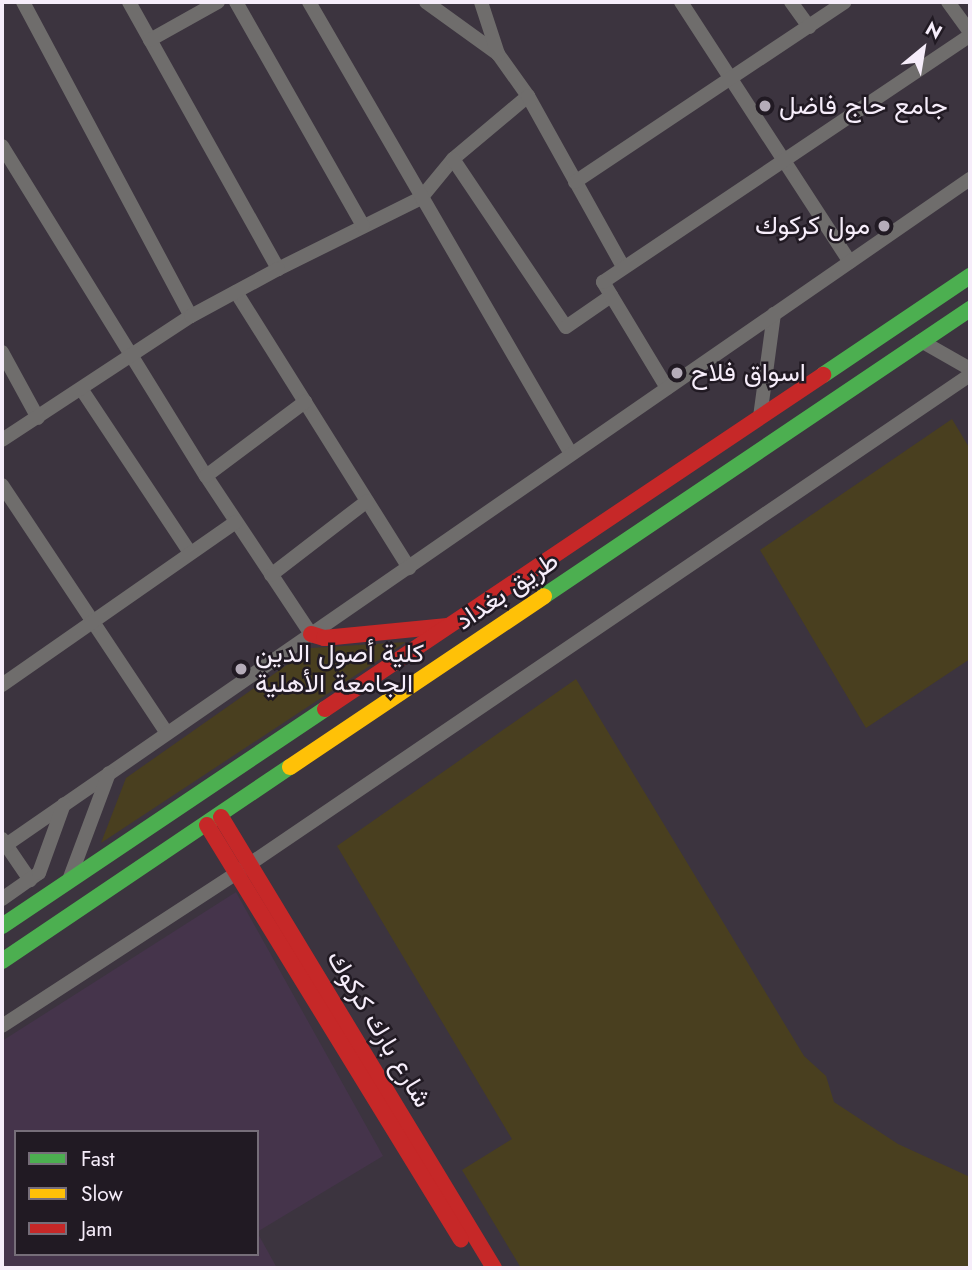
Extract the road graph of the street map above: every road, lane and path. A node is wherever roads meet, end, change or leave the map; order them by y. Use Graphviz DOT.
graph roads {
  1 [pos="23,2"];
  2 [pos="129,2"];
  3 [pos="218,2"];
  4 [pos="236,2"];
  5 [pos="309,2"];
  6 [pos="426,2"];
  7 [pos="481,2"];
  8 [pos="681,2"];
  9 [pos="791,2"];
  10 [pos="845,2"];
  11 [pos="948,2"];
  12 [pos="809,27"];
  13 [pos="970,34"];
  14 [pos="150,40"];
  15 [pos="498,54"];
  16 [pos="728,77"];
  17 [pos="527,96"];
  18 [pos="2,146"];
  19 [pos="781,158"];
  20 [pos="453,159"];
  21 [pos="970,179"];
  22 [pos="575,182"];
  23 [pos="421,198"];
  24 [pos="363,226"];
  25 [pos="850,262"];
  26 [pos="623,267"];
  27 [pos="278,269"];
  28 [pos="970,276"];
  29 [pos="236,292"];
  30 [pos="611,296"];
  31 [pos="970,309"];
  32 [pos="774,314"];
  33 [pos="191,316"];
  34 [pos="921,341"];
  35 [pos="2,352"];
  36 [pos="131,358"];
  37 [pos="970,369"];
  38 [pos="970,375"];
  39 [pos="667,388"];
  40 [pos="82,390"];
  41 [pos="305,402"];
  42 [pos="760,417"];
  43 [pos="38,418"];
  44 [pos="2,440"];
  45 [pos="571,454"];
  46 [pos="206,476"];
  47 [pos="2,485"];
  48 [pos="367,501"];
  49 [pos="236,522"];
  50 [pos="568,546"];
  51 [pos="189,551"];
  52 [pos="409,568"];
  53 [pos="583,569"];
  54 [pos="271,575"];
  55 [pos="92,618"];
  56 [pos="450,626"];
  57 [pos="311,634"];
  58 [pos="2,685"];
  59 [pos="167,733"];
  60 [pos="109,773"];
  61 [pos="64,804"];
  62 [pos="214,821"];
  63 [pos="4,842"];
  64 [pos="244,868"];
  65 [pos="30,880"];
  66 [pos="68,882"];
  67 [pos="2,899"];
  68 [pos="2,926"];
  69 [pos="2,961"];
  70 [pos="2,1026"];
  71 [pos="479,1268"];
  72 [pos="494,1268"];
  1 -- 33 [label="street"];
  2 -- 14 [label="street"];
  3 -- 14 [label="street"];
  4 -- 24 [label="street"];
  5 -- 23 [label="street"];
  6 -- 15 [label="street"];
  7 -- 15 [label="street"];
  8 -- 16 [label="street"];
  9 -- 12 [label="street"];
  10 -- 12 [label="street"];
  11 -- 13 [label="street"];
  12 -- 16 [label="street"];
  13 -- 19 [label="street"];
  14 -- 27 [label="street"];
  15 -- 17 [label="street"];
  16 -- 19 [label="street"];
  16 -- 22 [label="street"];
  17 -- 20 [label="street"];
  17 -- 22 [label="street"];
  18 -- 36 [label="street"];
  19 -- 25 [label="street"];
  19 -- 26 [label="street"];
  20 -- 23 [label="street"];
  20 -- 30 [label="street"];
  21 -- 25 [label="street"];
  22 -- 26 [label="street"];
  23 -- 24 [label="street"];
  23 -- 45 [label="street"];
  24 -- 27 [label="street"];
  25 -- 32 [label="street"];
  26 -- 30 [label="street"];
  27 -- 29 [label="street"];
  28 -- 42 [label="main road, طريق بغداد"];
  29 -- 33 [label="street"];
  29 -- 41 [label="street"];
  30 -- 39 [label="street"];
  31 -- 34 [label="main road, طريق بغداد"];
  32 -- 39 [label="street"];
  32 -- 42 [label="street"];
  33 -- 36 [label="street"];
  34 -- 37 [label="street"];
  34 -- 53 [label="main road, طريق بغداد"];
  35 -- 43 [label="street"];
  36 -- 40 [label="street"];
  36 -- 46 [label="street"];
  38 -- 64 [label="street"];
  39 -- 45 [label="street"];
  40 -- 43 [label="street"];
  40 -- 51 [label="street"];
  41 -- 46 [label="street"];
  41 -- 48 [label="street"];
  42 -- 50 [label="main road, طريق بغداد"];
  43 -- 44 [label="street"];
  45 -- 52 [label="street"];
  46 -- 49 [label="street"];
  47 -- 55 [label="street"];
  48 -- 52 [label="street"];
  48 -- 54 [label="street"];
  49 -- 51 [label="street"];
  49 -- 54 [label="street"];
  50 -- 53 [label="main road"];
  50 -- 56 [label="main road, طريق بغداد"];
  51 -- 55 [label="street"];
  52 -- 57 [label="street"];
  53 -- 62 [label="main road, طريق بغداد"];
  54 -- 57 [label="street"];
  55 -- 58 [label="street"];
  55 -- 59 [label="street"];
  56 -- 57 [label="main road"];
  56 -- 66 [label="main road, طريق بغداد"];
  57 -- 59 [label="street"];
  59 -- 60 [label="street"];
  60 -- 61 [label="street"];
  60 -- 66 [label="street"];
  61 -- 63 [label="street"];
  61 -- 65 [label="street"];
  62 -- 64 [label="main road"];
  62 -- 69 [label="main road, طريق بغداد"];
  63 -- 65 [label="street"];
  64 -- 70 [label="street"];
  64 -- 71 [label="main road"];
  64 -- 72 [label="main road, شارع بارك كركوك"];
  65 -- 67 [label="street"];
  66 -- 68 [label="main road, طريق بغداد"];
}
